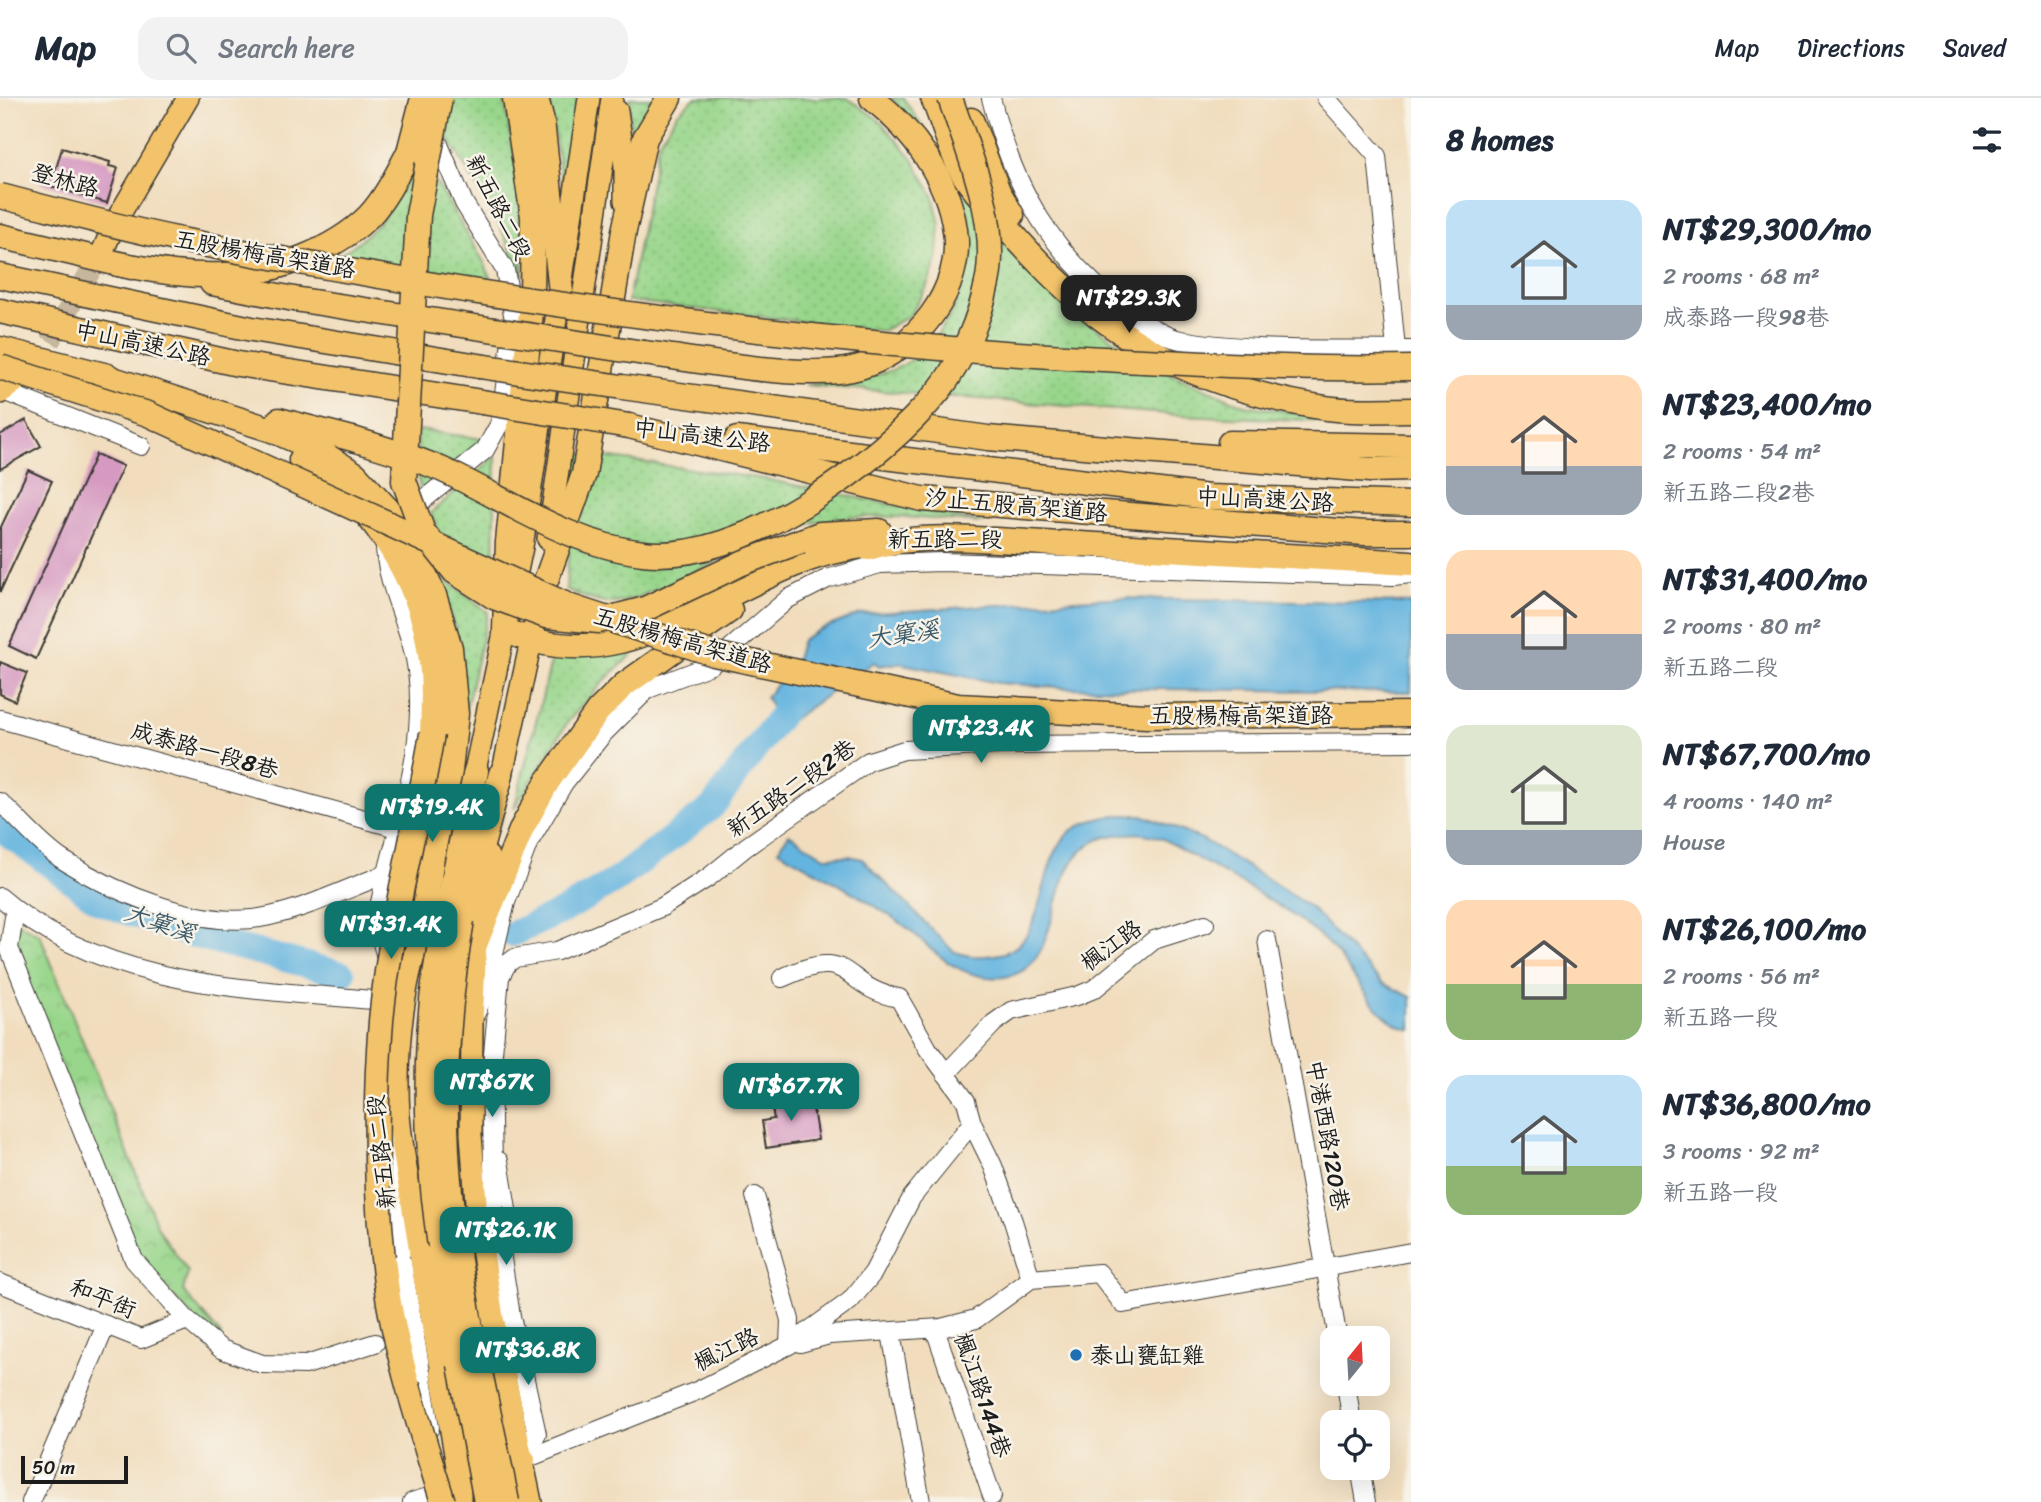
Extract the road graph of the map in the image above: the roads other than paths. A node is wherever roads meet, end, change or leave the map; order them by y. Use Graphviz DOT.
graph roads {
  1 [pos="188,98"];
  2 [pos="421,98"];
  3 [pos="440,98"];
  4 [pos="515,98"];
  5 [pos="537,98"];
  6 [pos="589,98"];
  7 [pos="613,98"];
  8 [pos="669,98"];
  9 [pos="872,98"];
  10 [pos="915,98"];
  11 [pos="933,98"];
  12 [pos="950,98"];
  13 [pos="962,98"];
  14 [pos="991,98"];
  15 [pos="1326,98"];
  16 [pos="967,179"];
  17 [pos="0,188"];
  18 [pos="0,196"];
  19 [pos="117,219"];
  20 [pos="624,231"];
  21 [pos="0,236"];
  22 [pos="111,256"];
  23 [pos="0,276"];
  24 [pos="561,292"];
  25 [pos="0,311"];
  26 [pos="1100,320"];
  27 [pos="0,349"];
  28 [pos="1407,358"];
  29 [pos="0,367"];
  30 [pos="34,368"];
  31 [pos="94,373"];
  32 [pos="1,392"];
  33 [pos="1401,410"];
  34 [pos="629,426"];
  35 [pos="988,438"];
  36 [pos="141,446"];
  37 [pos="1403,446"];
  38 [pos="1411,469"];
  39 [pos="1411,504"];
  40 [pos="407,513"];
  41 [pos="1411,533"];
  42 [pos="884,543"];
  43 [pos="1078,545"];
  44 [pos="385,548"];
  45 [pos="1411,563"];
  46 [pos="1411,574"];
  47 [pos="540,597"];
  48 [pos="505,630"];
  49 [pos="532,642"];
  50 [pos="1411,714"];
  51 [pos="0,719"];
  52 [pos="1411,742"];
  53 [pos="476,771"];
  54 [pos="501,775"];
  55 [pos="0,802"];
  56 [pos="397,828"];
  57 [pos="386,874"];
  58 [pos="0,897"];
  59 [pos="15,911"];
  60 [pos="454,917"];
  61 [pos="1205,924"];
  62 [pos="422,930"];
  63 [pos="1267,940"];
  64 [pos="476,942"];
  65 [pos="782,978"];
  66 [pos="405,1003"];
  67 [pos="472,1023"];
  68 [pos="472,1067"];
  69 [pos="946,1074"];
  70 [pos="400,1115"];
  71 [pos="972,1124"];
  72 [pos="494,1150"];
  73 [pos="755,1196"];
  74 [pos="486,1212"];
  75 [pos="1411,1252"];
  76 [pos="1326,1267"];
  77 [pos="1031,1279"];
  78 [pos="0,1283"];
  79 [pos="187,1320"];
  80 [pos="106,1325"];
  81 [pos="1336,1326"];
  82 [pos="935,1329"];
  83 [pos="891,1333"];
  84 [pos="375,1343"];
  85 [pos="789,1345"];
  86 [pos="523,1460"];
  87 [pos="1362,1480"];
  88 [pos="463,1496"];
  89 [pos="992,1496"];
  90 [pos="31,1502"];
  91 [pos="412,1502"];
  92 [pos="443,1502"];
  93 [pos="486,1502"];
  94 [pos="507,1502"];
  95 [pos="513,1502"];
  96 [pos="531,1502"];
  97 [pos="922,1502"];
  98 [pos="1366,1502"];
  1 -- 19 [label="main road"];
  2 -- 22 [label="highway, bridge"];
  2 -- 40 [label="street, 新五路二段"];
  3 -- 43 [label="highway, bridge"];
  4 -- 48 [label="highway"];
  5 -- 24 [label="highway"];
  6 -- 24 [label="main road, 新五路二段"];
  7 -- 20 [label="main road"];
  7 -- 47 [label="main road, 新五路二段"];
  8 -- 20 [label="highway"];
  9 -- 22 [label="highway, bridge"];
  10 -- 16 [label="highway"];
  11 -- 16 [label="highway"];
  12 -- 31 [label="highway, bridge"];
  13 -- 26 [label="highway"];
  14 -- 28 [label="street"];
  15 -- 28 [label="street"];
  16 -- 26 [label="highway"];
  17 -- 19 [label="street, 登林路"];
  18 -- 28 [label="highway, 五股楊梅高架道路, bridge"];
  19 -- 22 [label="main road"];
  20 -- 47 [label="highway"];
  21 -- 22 [label="highway"];
  23 -- 35 [label="highway, 中山高速公路, bridge"];
  24 -- 48 [label="main road, 新五路二段"];
  25 -- 34 [label="highway, 中山高速公路, bridge"];
  26 -- 33 [label="highway"];
  27 -- 31 [label="highway"];
  29 -- 50 [label="highway, 五股楊梅高架道路, bridge"];
  30 -- 32 [label="main road"];
  31 -- 62 [label="highway"];
  31 -- 92 [label="highway, bridge"];
  32 -- 36 [label="street"];
  34 -- 39 [label="highway, 中山高速公路"];
  34 -- 41 [label="highway, 汐止五股高架道路"];
  35 -- 37 [label="highway"];
  35 -- 38 [label="highway, 中山高速公路"];
  42 -- 43 [label="highway"];
  42 -- 49 [label="highway"];
  42 -- 64 [label="highway"];
  43 -- 45 [label="highway"];
  44 -- 56 [label="street, 新五路二段"];
  46 -- 67 [label="street, 新五路二段"];
  47 -- 49 [label="main road, 新五路二段"];
  48 -- 49 [label="highway"];
  48 -- 53 [label="main road, 新五路二段"];
  49 -- 54 [label="main road, 新五路二段"];
  51 -- 56 [label="street, 成泰路一段8巷"];
  52 -- 72 [label="street, 新五路二段2巷"];
  53 -- 60 [label="highway"];
  53 -- 62 [label="main road, 新五路二段"];
  54 -- 60 [label="highway"];
  54 -- 64 [label="main road, 新五路二段"];
  55 -- 57 [label="street"];
  56 -- 57 [label="street, 新五路二段"];
  57 -- 66 [label="street, 新五路二段"];
  58 -- 59 [label="street"];
  59 -- 66 [label="street"];
  59 -- 79 [label="street"];
  60 -- 93 [label="highway, bridge"];
  60 -- 94 [label="highway, bridge"];
  61 -- 69 [label="street, 楓江路"];
  62 -- 66 [label="main road, 新五路二段"];
  63 -- 76 [label="street, 中港西路120巷"];
  64 -- 67 [label="main road, 新五路二段"];
  65 -- 69 [label="street"];
  66 -- 70 [label="main road, 新五路二段"];
  67 -- 68 [label="main road, 新五路二段"];
  68 -- 72 [label="street"];
  68 -- 74 [label="main road, 新五路二段"];
  69 -- 71 [label="street"];
  70 -- 72 [label="street"];
  70 -- 88 [label="main road, 新五路二段, bridge"];
  71 -- 77 [label="street"];
  71 -- 85 [label="street, 楓江路"];
  72 -- 74 [label="street"];
  73 -- 85 [label="street"];
  74 -- 86 [label="main road, 新五路二段, bridge"];
  75 -- 76 [label="street"];
  76 -- 77 [label="street"];
  76 -- 81 [label="street, 中港西路120巷"];
  77 -- 82 [label="street"];
  78 -- 80 [label="street, 和平街"];
  79 -- 80 [label="street, 和平街"];
  79 -- 84 [label="street"];
  80 -- 90 [label="street"];
  82 -- 83 [label="street, 楓江路144巷"];
  82 -- 89 [label="street, 楓江路144巷"];
  83 -- 85 [label="street, 楓江路144巷"];
  83 -- 97 [label="street"];
  85 -- 86 [label="street, 楓江路"];
  86 -- 88 [label="street, 楓江路"];
  86 -- 95 [label="highway"];
  86 -- 96 [label="main road, 新五路二段"];
  87 -- 98 [label="street"];
  88 -- 91 [label="street, 楓江路"];
}
